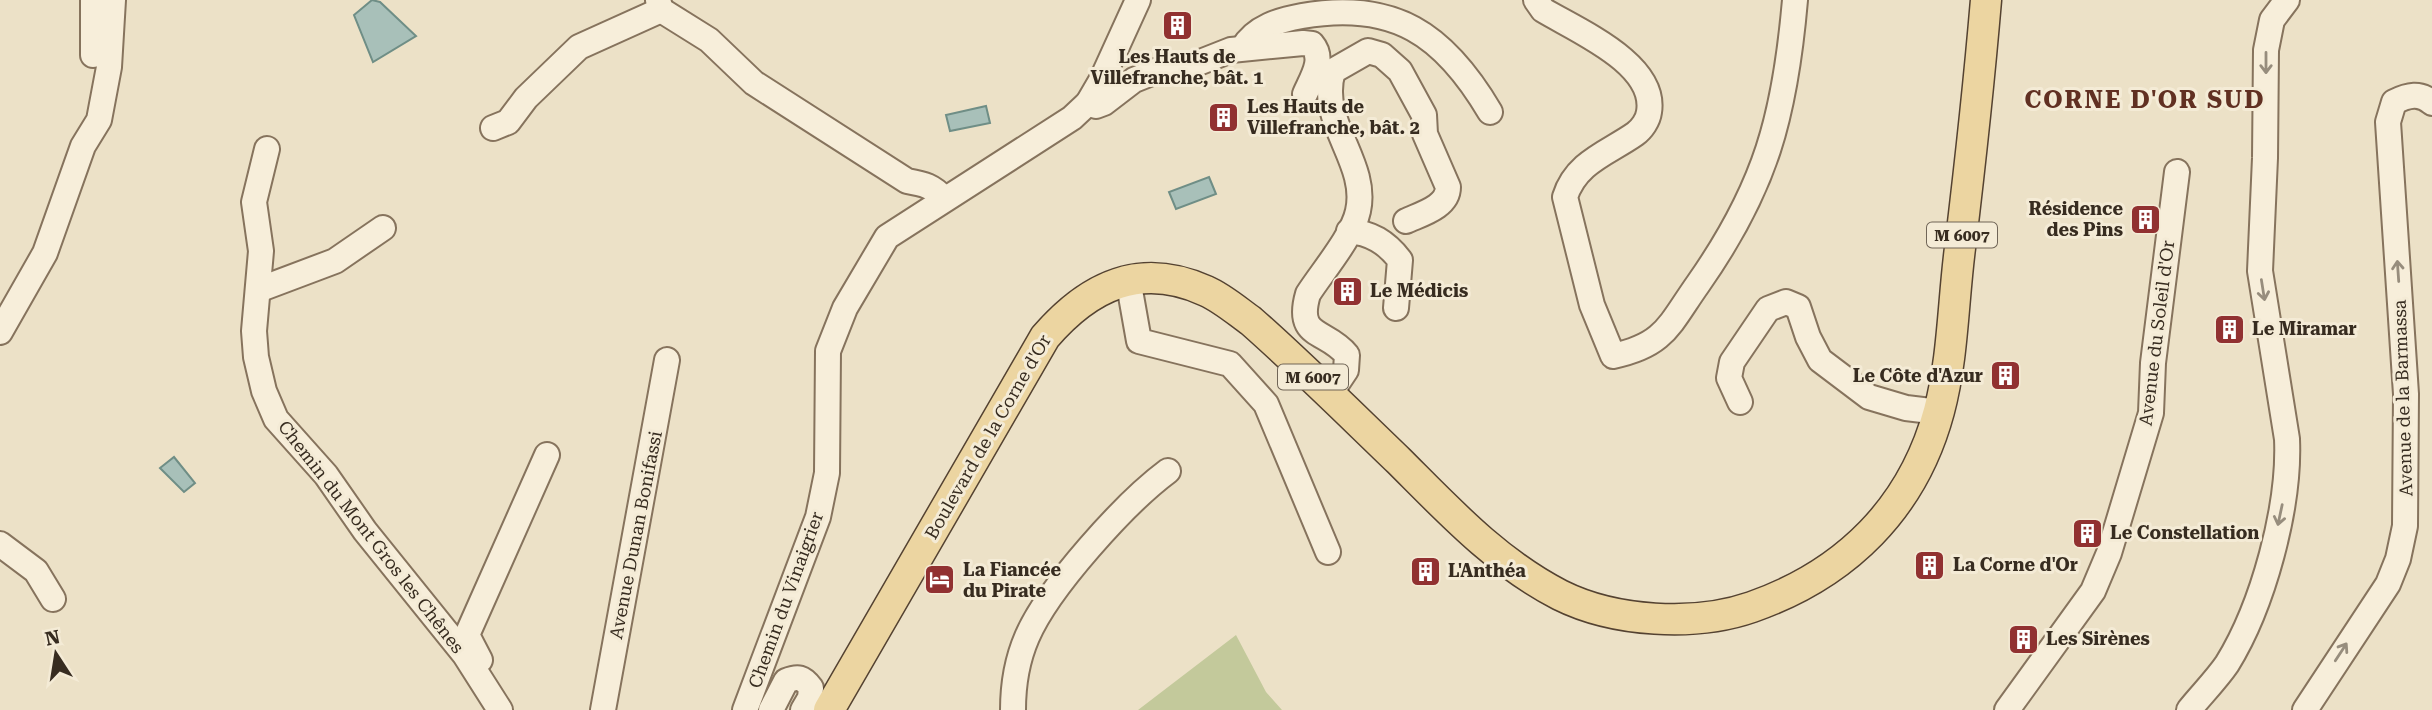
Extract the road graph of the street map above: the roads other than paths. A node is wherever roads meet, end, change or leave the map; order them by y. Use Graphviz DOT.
graph roads {
  1 [pos="93,0"];
  2 [pos="113,0"];
  3 [pos="1138,0"];
  4 [pos="1536,0"];
  5 [pos="1795,0"];
  6 [pos="1986,0"];
  7 [pos="2287,0"];
  8 [pos="659,5"];
  9 [pos="1243,48"];
  10 [pos="1306,94"];
  11 [pos="1088,103"];
  12 [pos="2432,103"];
  13 [pos="1490,112"];
  14 [pos="493,128"];
  15 [pos="83,146"];
  16 [pos="267,149"];
  17 [pos="2177,172"];
  18 [pos="944,199"];
  19 [pos="1406,221"];
  20 [pos="383,229"];
  21 [pos="1349,231"];
  22 [pos="1128,279"];
  23 [pos="258,290"];
  24 [pos="1396,308"];
  25 [pos="0,332"];
  26 [pos="667,360"];
  27 [pos="1330,394"];
  28 [pos="1740,402"];
  29 [pos="1939,412"];
  30 [pos="547,455"];
  31 [pos="1168,471"];
  32 [pos="0,544"];
  33 [pos="1328,552"];
  34 [pos="53,599"];
  35 [pos="500,710"];
  36 [pos="513,710"];
  37 [pos="603,710"];
  38 [pos="745,710"];
  39 [pos="771,710"];
  40 [pos="803,710"];
  41 [pos="829,710"];
  42 [pos="1013,710"];
  43 [pos="2007,710"];
  44 [pos="2189,710"];
  45 [pos="2305,710"];
  1 -- 15 [label="street"];
  2 -- 15 [label="street"];
  3 -- 11 [label="street, Chemin du Vinaigrier"];
  4 -- 5 [label="street"];
  6 -- 29 [label="main road, Boulevard de la Corne d'Or / M 6007"];
  7 -- 44 [label="street, one-way"];
  8 -- 14 [label="street"];
  8 -- 18 [label="street"];
  9 -- 10 [label="street"];
  9 -- 11 [label="street"];
  9 -- 13 [label="street"];
  11 -- 18 [label="street, Chemin du Vinaigrier"];
  45 -- 12 [label="street, Avenue de la Barmassa, one-way"];
  15 -- 25 [label="street"];
  16 -- 23 [label="street, Chemin du Mont Gros les Chênes"];
  17 -- 43 [label="street, Avenue du Soleil d'Or"];
  18 -- 38 [label="street, Chemin du Vinaigrier"];
  19 -- 21 [label="street"];
  20 -- 23 [label="street"];
  21 -- 24 [label="street"];
  21 -- 27 [label="street"];
  22 -- 27 [label="main road, Boulevard de la Corne d'Or / M 6007"];
  22 -- 33 [label="street"];
  22 -- 41 [label="main road, Boulevard de la Corne d'Or / M 6007"];
  23 -- 35 [label="street, Chemin du Mont Gros les Chênes"];
  26 -- 37 [label="street, Avenue Dunan Bonifassi"];
  27 -- 29 [label="main road, Boulevard de la Corne d'Or / M 6007"];
  28 -- 29 [label="street"];
  30 -- 36 [label="street"];
  31 -- 42 [label="street"];
  32 -- 34 [label="street"];
  39 -- 40 [label="street"];
}
